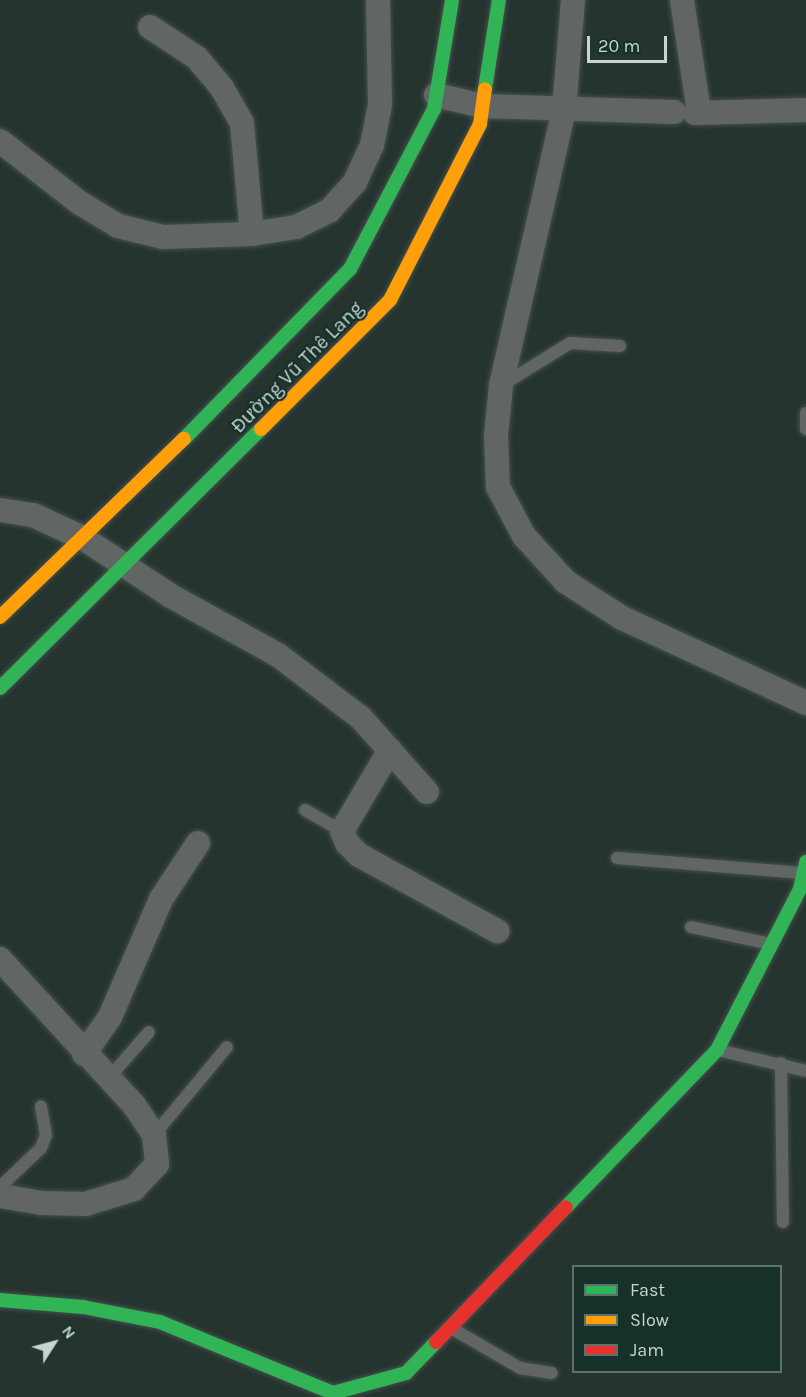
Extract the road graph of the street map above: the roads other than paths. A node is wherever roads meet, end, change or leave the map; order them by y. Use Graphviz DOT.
graph roads {
  1 [pos="378,0"];
  2 [pos="452,0"];
  3 [pos="499,0"];
  4 [pos="573,0"];
  5 [pos="682,0"];
  6 [pos="150,27"];
  7 [pos="436,95"];
  8 [pos="483,106"];
  9 [pos="806,110"];
  10 [pos="564,111"];
  11 [pos="689,113"];
  12 [pos="0,141"];
  13 [pos="252,234"];
  14 [pos="620,346"];
  15 [pos="268,353"];
  16 [pos="501,386"];
  17 [pos="302,390"];
  18 [pos="806,413"];
  19 [pos="806,429"];
  20 [pos="0,510"];
  21 [pos="83,538"];
  22 [pos="126,566"];
  23 [pos="0,617"];
  24 [pos="0,688"];
  25 [pos="806,703"];
  26 [pos="390,750"];
  27 [pos="427,792"];
  28 [pos="304,810"];
  29 [pos="342,831"];
  30 [pos="198,843"];
  31 [pos="617,858"];
  32 [pos="804,878"];
  33 [pos="691,927"];
  34 [pos="497,931"];
  35 [pos="771,944"];
  36 [pos="0,959"];
  37 [pos="148,1032"];
  38 [pos="227,1047"];
  39 [pos="717,1050"];
  40 [pos="84,1054"];
  41 [pos="781,1063"];
  42 [pos="806,1071"];
  43 [pos="107,1080"];
  44 [pos="41,1106"];
  45 [pos="154,1135"];
  46 [pos="0,1187"];
  47 [pos="0,1196"];
  48 [pos="783,1222"];
  49 [pos="0,1300"];
  50 [pos="450,1327"];
  51 [pos="552,1373"];
  1 -- 13 [label="street"];
  2 -- 7 [label="street, Đường Vũ Thê Lang"];
  3 -- 8 [label="street, Đường Vũ Thê Lang"];
  4 -- 10 [label="street"];
  5 -- 11 [label="street"];
  6 -- 13 [label="street"];
  7 -- 8 [label="street"];
  7 -- 15 [label="street, Đường Vũ Thê Lang"];
  8 -- 10 [label="street"];
  8 -- 17 [label="street, Đường Vũ Thê Lang"];
  9 -- 11 [label="street"];
  10 -- 11 [label="street"];
  10 -- 16 [label="street"];
  12 -- 13 [label="street"];
  14 -- 16 [label="lane"];
  15 -- 17 [label="street"];
  15 -- 21 [label="street, Đường Vũ Thê Lang"];
  16 -- 25 [label="street"];
  17 -- 22 [label="street, Đường Vũ Thê Lang"];
  18 -- 19 [label="lane"];
  20 -- 21 [label="street"];
  21 -- 22 [label="street"];
  21 -- 23 [label="street, Đường Vũ Thê Lang"];
  22 -- 24 [label="street, Đường Vũ Thê Lang"];
  22 -- 26 [label="street"];
  26 -- 27 [label="street"];
  26 -- 29 [label="street"];
  28 -- 29 [label="lane"];
  29 -- 34 [label="street"];
  30 -- 40 [label="street"];
  31 -- 32 [label="lane"];
  32 -- 35 [label="street"];
  33 -- 35 [label="lane"];
  35 -- 39 [label="street"];
  36 -- 40 [label="street"];
  37 -- 43 [label="lane"];
  38 -- 45 [label="lane"];
  39 -- 41 [label="lane"];
  39 -- 50 [label="street"];
  40 -- 43 [label="street"];
  41 -- 42 [label="lane"];
  41 -- 48 [label="lane"];
  43 -- 45 [label="street"];
  44 -- 46 [label="lane"];
  45 -- 47 [label="street"];
  49 -- 50 [label="street"];
  50 -- 51 [label="lane"];
}
